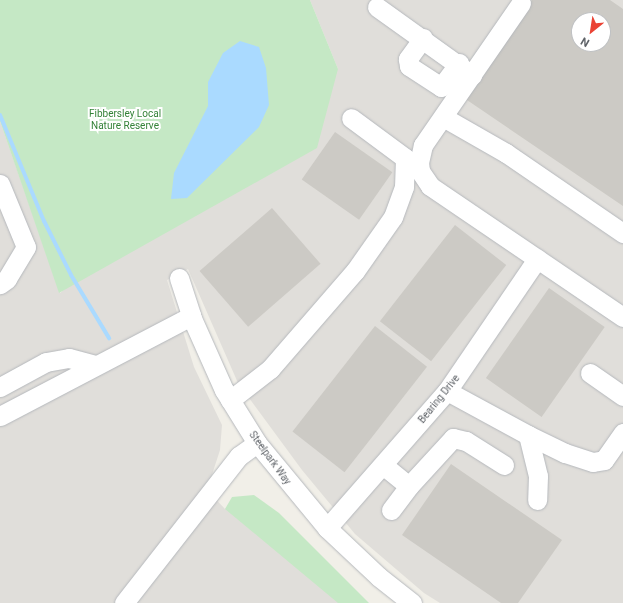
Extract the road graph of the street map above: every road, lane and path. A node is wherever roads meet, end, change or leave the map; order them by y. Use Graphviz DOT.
graph roads {
  1 [pos="521,3"];
  2 [pos="377,8"];
  3 [pos="423,38"];
  4 [pos="465,69"];
  5 [pos="443,117"];
  6 [pos="351,118"];
  7 [pos="0,184"];
  8 [pos="623,233"];
  9 [pos="537,259"];
  10 [pos="179,278"];
  11 [pos="0,284"];
  12 [pos="622,314"];
  13 [pos="191,316"];
  14 [pos="95,365"];
  15 [pos="590,373"];
  16 [pos="0,387"];
  17 [pos="447,392"];
  18 [pos="623,396"];
  19 [pos="230,400"];
  20 [pos="0,416"];
  21 [pos="623,433"];
  22 [pos="528,435"];
  23 [pos="257,443"];
  24 [pos="383,465"];
  25 [pos="504,465"];
  26 [pos="409,486"];
  27 [pos="537,500"];
  28 [pos="392,510"];
  29 [pos="327,528"];
  30 [pos="124,603"];
  31 [pos="412,603"];
  1 -- 4 [label="street"];
  2 -- 3 [label="street"];
  3 -- 4 [label="street"];
  3 -- 4 [label="street"];
  4 -- 5 [label="street"];
  5 -- 8 [label="street"];
  5 -- 9 [label="street"];
  6 -- 19 [label="street"];
  7 -- 11 [label="street"];
  9 -- 12 [label="street"];
  9 -- 17 [label="street, Bearing Drive"];
  10 -- 13 [label="street, Steelpark Way"];
  13 -- 14 [label="street"];
  13 -- 19 [label="street, Steelpark Way"];
  14 -- 16 [label="street"];
  14 -- 20 [label="street"];
  15 -- 18 [label="street"];
  17 -- 22 [label="street"];
  17 -- 24 [label="street, Bearing Drive"];
  19 -- 23 [label="street, Steelpark Way"];
  21 -- 22 [label="street"];
  22 -- 27 [label="street"];
  23 -- 29 [label="street, Steelpark Way"];
  23 -- 30 [label="street"];
  24 -- 26 [label="street"];
  24 -- 29 [label="street, Bearing Drive"];
  25 -- 26 [label="street"];
  26 -- 28 [label="street"];
  29 -- 31 [label="street, Steelpark Way"];
}
